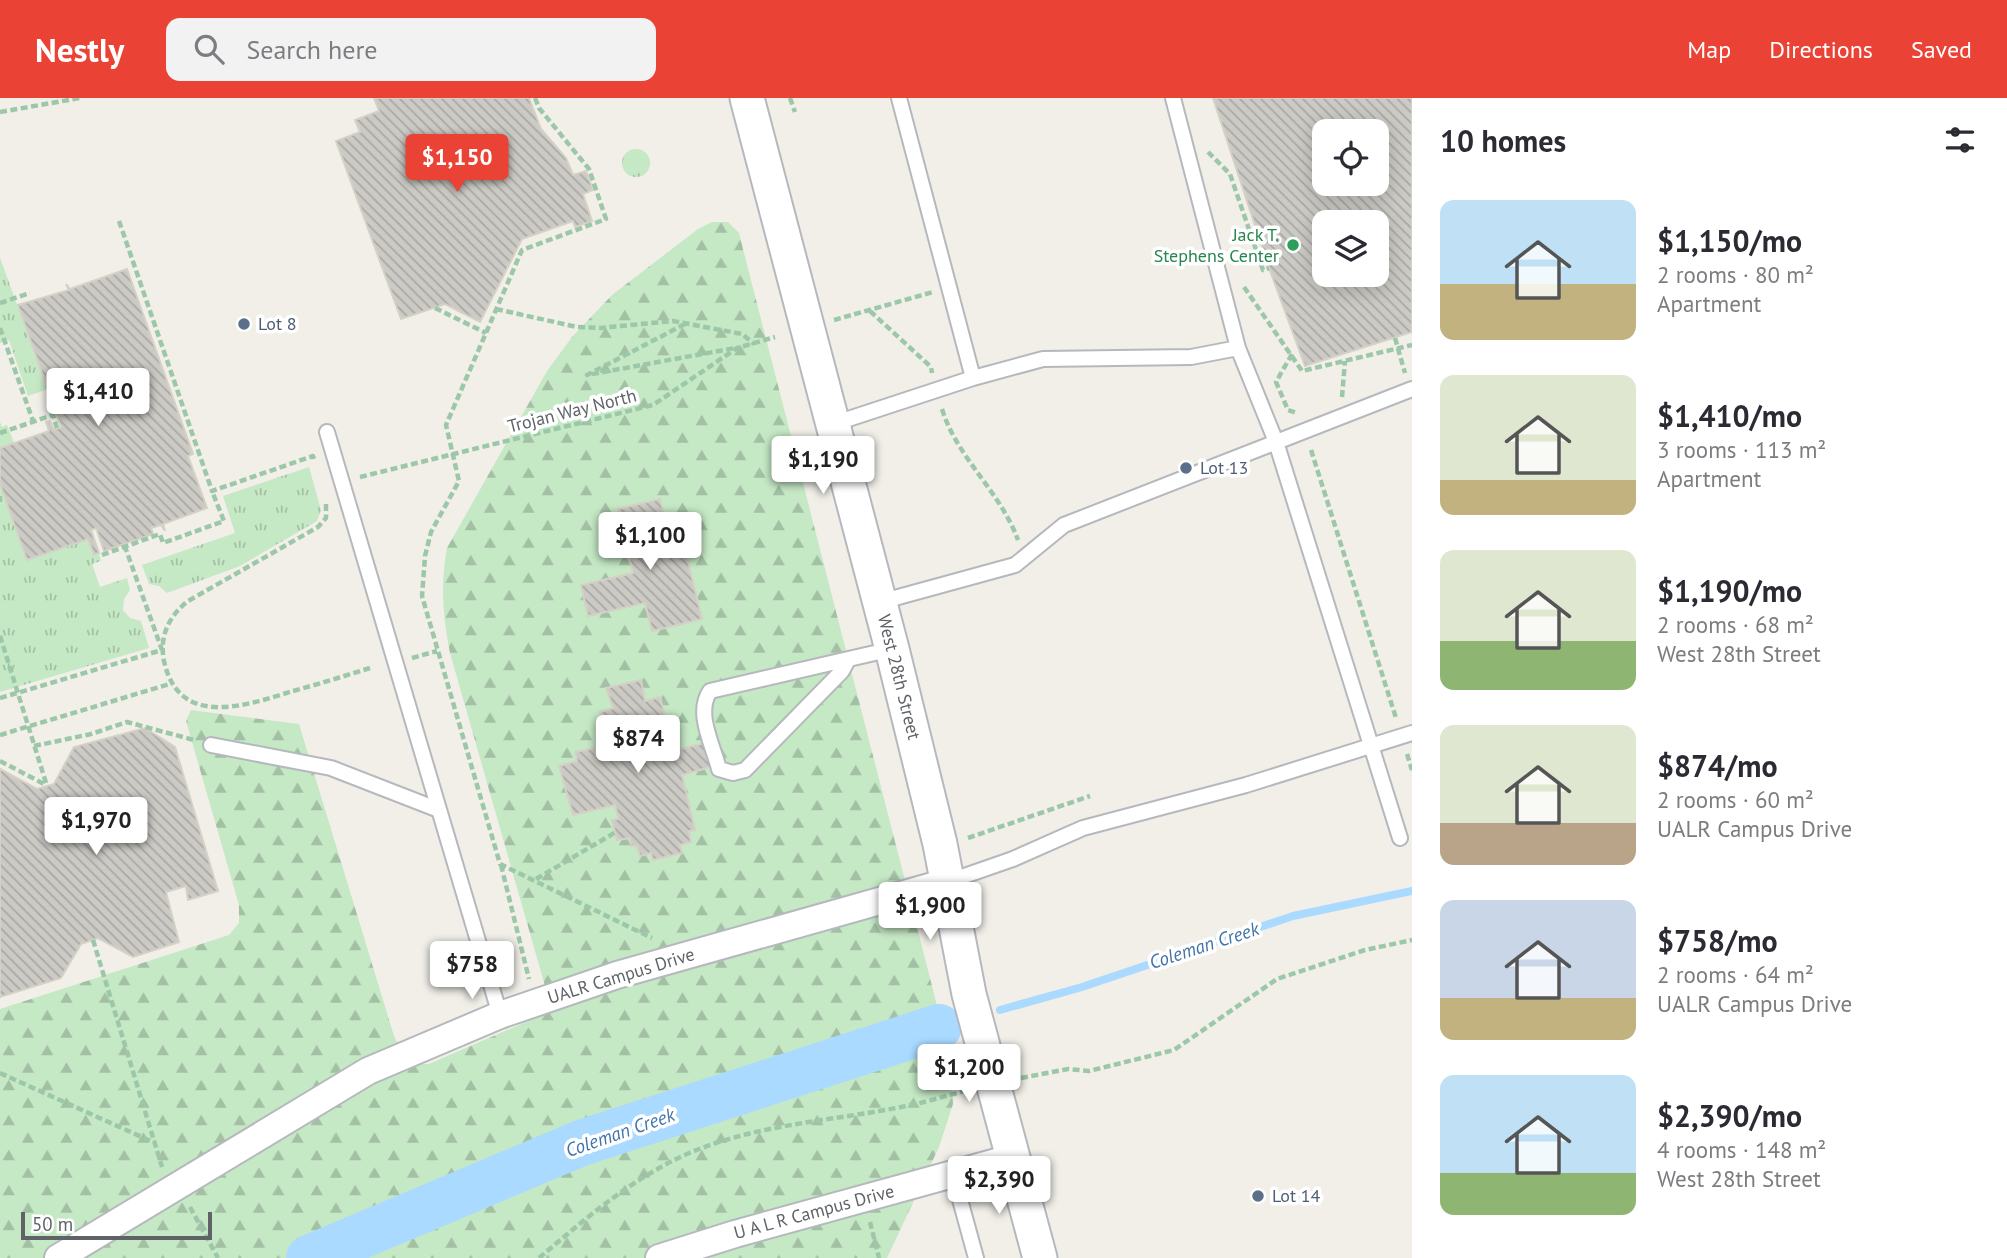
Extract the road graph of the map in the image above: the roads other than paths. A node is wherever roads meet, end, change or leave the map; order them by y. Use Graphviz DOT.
graph roads {
  1 [pos="747,98"];
  2 [pos="899,98"];
  3 [pos="1174,98"];
  4 [pos="1238,348"];
  5 [pos="973,378"];
  6 [pos="1412,389"];
  7 [pos="832,425"];
  8 [pos="327,432"];
  9 [pos="1276,442"];
  10 [pos="880,602"];
  11 [pos="892,649"];
  12 [pos="848,660"];
  13 [pos="1412,733"];
  14 [pos="211,745"];
  15 [pos="1371,745"];
  16 [pos="439,810"];
  17 [pos="1400,838"];
  18 [pos="947,882"];
  19 [pos="499,1015"];
  20 [pos="1011,1158"];
  21 [pos="953,1174"];
  22 [pos="58,1258"];
  23 [pos="659,1258"];
  24 [pos="976,1258"];
  25 [pos="1040,1258"];
  1 -- 7 [label="street, West 28th Street"];
  2 -- 5 [label="lane"];
  3 -- 4 [label="lane"];
  4 -- 5 [label="lane"];
  4 -- 9 [label="lane"];
  5 -- 7 [label="lane"];
  6 -- 9 [label="lane"];
  7 -- 10 [label="street, West 28th Street"];
  8 -- 16 [label="lane"];
  9 -- 10 [label="lane"];
  9 -- 15 [label="lane"];
  10 -- 11 [label="street, West 28th Street"];
  11 -- 12 [label="lane"];
  11 -- 18 [label="street, West 28th Street"];
  12 -- 12 [label="lane"];
  13 -- 15 [label="lane"];
  14 -- 16 [label="lane"];
  15 -- 17 [label="lane"];
  15 -- 18 [label="lane"];
  16 -- 19 [label="lane"];
  18 -- 19 [label="street, UALR Campus Drive"];
  18 -- 20 [label="street, West 28th Street"];
  19 -- 22 [label="street, UALR Campus Drive"];
  20 -- 21 [label="street, U A L R Campus Drive"];
  20 -- 25 [label="street, West 28th Street"];
  21 -- 23 [label="street, U A L R Campus Drive"];
  21 -- 24 [label="lane"];
}
